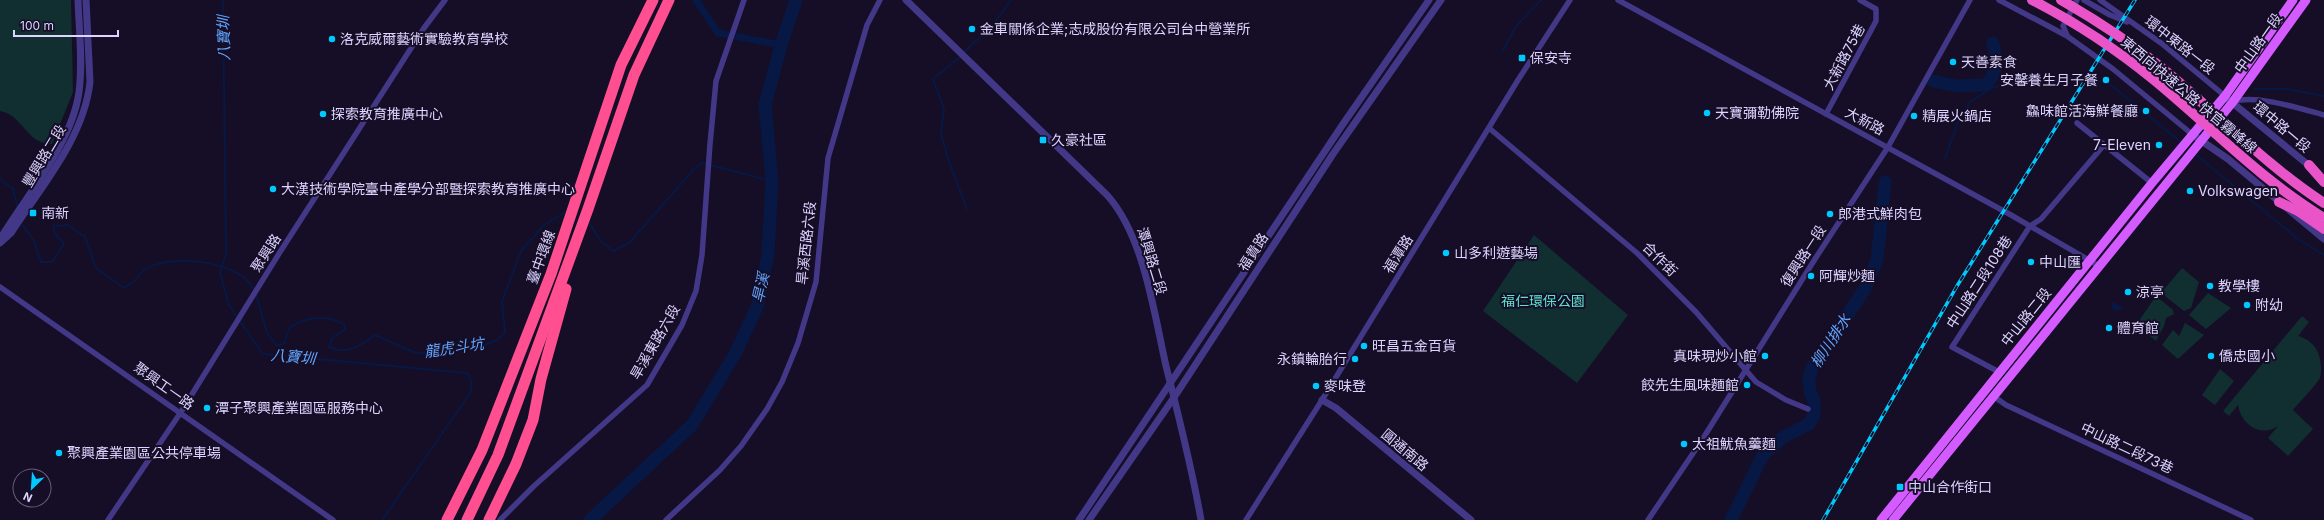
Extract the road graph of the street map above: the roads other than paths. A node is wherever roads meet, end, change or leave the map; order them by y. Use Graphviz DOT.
graph roads {
  1 [pos="78,0"];
  2 [pos="86,0"];
  3 [pos="445,0"];
  4 [pos="653,0"];
  5 [pos="669,0"];
  6 [pos="744,0"];
  7 [pos="880,0"];
  8 [pos="906,0"];
  9 [pos="1429,0"];
  10 [pos="1441,0"];
  11 [pos="1570,0"];
  12 [pos="1618,0"];
  13 [pos="1860,0"];
  14 [pos="1970,0"];
  15 [pos="1999,0"];
  16 [pos="2032,0"];
  17 [pos="2061,0"];
  18 [pos="2077,0"];
  19 [pos="2084,0"];
  20 [pos="2100,0"];
  21 [pos="2293,0"];
  22 [pos="2306,0"];
  23 [pos="2134,25"];
  24 [pos="2067,36"];
  25 [pos="2225,96"];
  26 [pos="2232,103"];
  27 [pos="1826,114"];
  28 [pos="2324,115"];
  29 [pos="2077,123"];
  30 [pos="1489,128"];
  31 [pos="2193,135"];
  32 [pos="2203,140"];
  33 [pos="2104,145"];
  34 [pos="1888,147"];
  35 [pos="2309,165"];
  36 [pos="2324,176"];
  37 [pos="2324,182"];
  38 [pos="2152,183"];
  39 [pos="2279,202"];
  40 [pos="2324,203"];
  41 [pos="588,209"];
  42 [pos="19,215"];
  43 [pos="2324,218"];
  44 [pos="2030,226"];
  45 [pos="2324,229"];
  46 [pos="0,239"];
  47 [pos="2324,239"];
  48 [pos="0,243"];
  49 [pos="2091,260"];
  50 [pos="2099,266"];
  51 [pos="0,287"];
  52 [pos="1745,370"];
  53 [pos="1999,372"];
  54 [pos="1170,383"];
  55 [pos="1174,396"];
  56 [pos="1993,396"];
  57 [pos="1322,400"];
  58 [pos="1808,409"];
  59 [pos="181,412"];
  60 [pos="108,520"];
  61 [pos="333,520"];
  62 [pos="447,520"];
  63 [pos="467,520"];
  64 [pos="489,520"];
  65 [pos="500,520"];
  66 [pos="666,520"];
  67 [pos="1079,520"];
  68 [pos="1089,520"];
  69 [pos="1202,520"];
  70 [pos="1246,520"];
  71 [pos="1471,520"];
  72 [pos="1648,520"];
  73 [pos="1881,520"];
  74 [pos="1893,520"];
  75 [pos="2251,520"];
  1 -- 42 [label="street, 豐興路二段"];
  2 -- 42 [label="street, 豐興路二段"];
  3 -- 59 [label="street, 聚興路"];
  4 -- 62 [label="highway, 臺中環線"];
  5 -- 41 [label="highway, 臺中環線"];
  6 -- 65 [label="street, 旱溪東路六段"];
  7 -- 66 [label="street, 旱溪西路六段"];
  8 -- 54 [label="street, 潭興路二段"];
  9 -- 54 [label="street, 福貴路"];
  10 -- 55 [label="street, 福貴路"];
  11 -- 30 [label="street, 福潭路"];
  12 -- 27 [label="street, 大新路"];
  13 -- 27 [label="street, 大新路75巷"];
  14 -- 34 [label="street, 復興路一段"];
  15 -- 24 [label="street"];
  16 -- 43 [label="highway, 東西向快速公路 快官霧峰線, bridge"];
  17 -- 40 [label="highway, 東西向快速公路 快官霧峰線, bridge"];
  18 -- 24 [label="street"];
  19 -- 23 [label="street"];
  20 -- 23 [label="street, 環中東路一段"];
  21 -- 25 [label="main road, 中山路一段"];
  22 -- 26 [label="main road, 中山路一段"];
  23 -- 25 [label="street, 環中東路一段"];
  24 -- 31 [label="street"];
  25 -- 26 [label="street, 環中路一段"];
  25 -- 31 [label="main road, 中山路二段"];
  26 -- 28 [label="street"];
  26 -- 32 [label="main road, 中山路二段"];
  26 -- 35 [label="street, 環中路一段"];
  27 -- 34 [label="street, 大新路"];
  29 -- 33 [label="street"];
  30 -- 52 [label="street, 合作街"];
  30 -- 57 [label="street, 福潭路"];
  31 -- 32 [label="street"];
  31 -- 38 [label="main road, 中山路二段"];
  32 -- 39 [label="street"];
  32 -- 50 [label="main road, 中山路二段"];
  33 -- 38 [label="street"];
  33 -- 44 [label="street"];
  34 -- 44 [label="street, 大新路"];
  34 -- 52 [label="street, 復興路一段"];
  35 -- 36 [label="street, 環中路一段"];
  35 -- 37 [label="highway"];
  38 -- 49 [label="main road, 中山路二段"];
  39 -- 45 [label="highway"];
  39 -- 47 [label="street"];
  41 -- 63 [label="highway, 臺中環線"];
  41 -- 64 [label="highway"];
  42 -- 46 [label="street, 豐興路二段"];
  42 -- 48 [label="street, 豐興路二段"];
  44 -- 49 [label="street, 大新路"];
  44 -- 53 [label="street, 中山路二段108巷"];
  49 -- 50 [label="street, 大新路"];
  49 -- 53 [label="main road, 中山路二段"];
  50 -- 56 [label="main road, 中山路二段"];
  51 -- 59 [label="street, 聚興工一路"];
  52 -- 58 [label="street, 合作街"];
  52 -- 72 [label="street, 復興路一段"];
  53 -- 73 [label="main road, 中山路二段"];
  54 -- 55 [label="street, 潭興路二段"];
  54 -- 67 [label="street, 福貴路"];
  55 -- 68 [label="street, 福貴路"];
  55 -- 69 [label="street, 潭興路二段"];
  56 -- 74 [label="main road, 中山路二段"];
  56 -- 75 [label="street, 中山路二段73巷"];
  57 -- 70 [label="street, 福潭路"];
  57 -- 71 [label="street, 圓通南路"];
  59 -- 60 [label="street, 聚興路"];
  59 -- 61 [label="street, 聚興工一路"];
}
